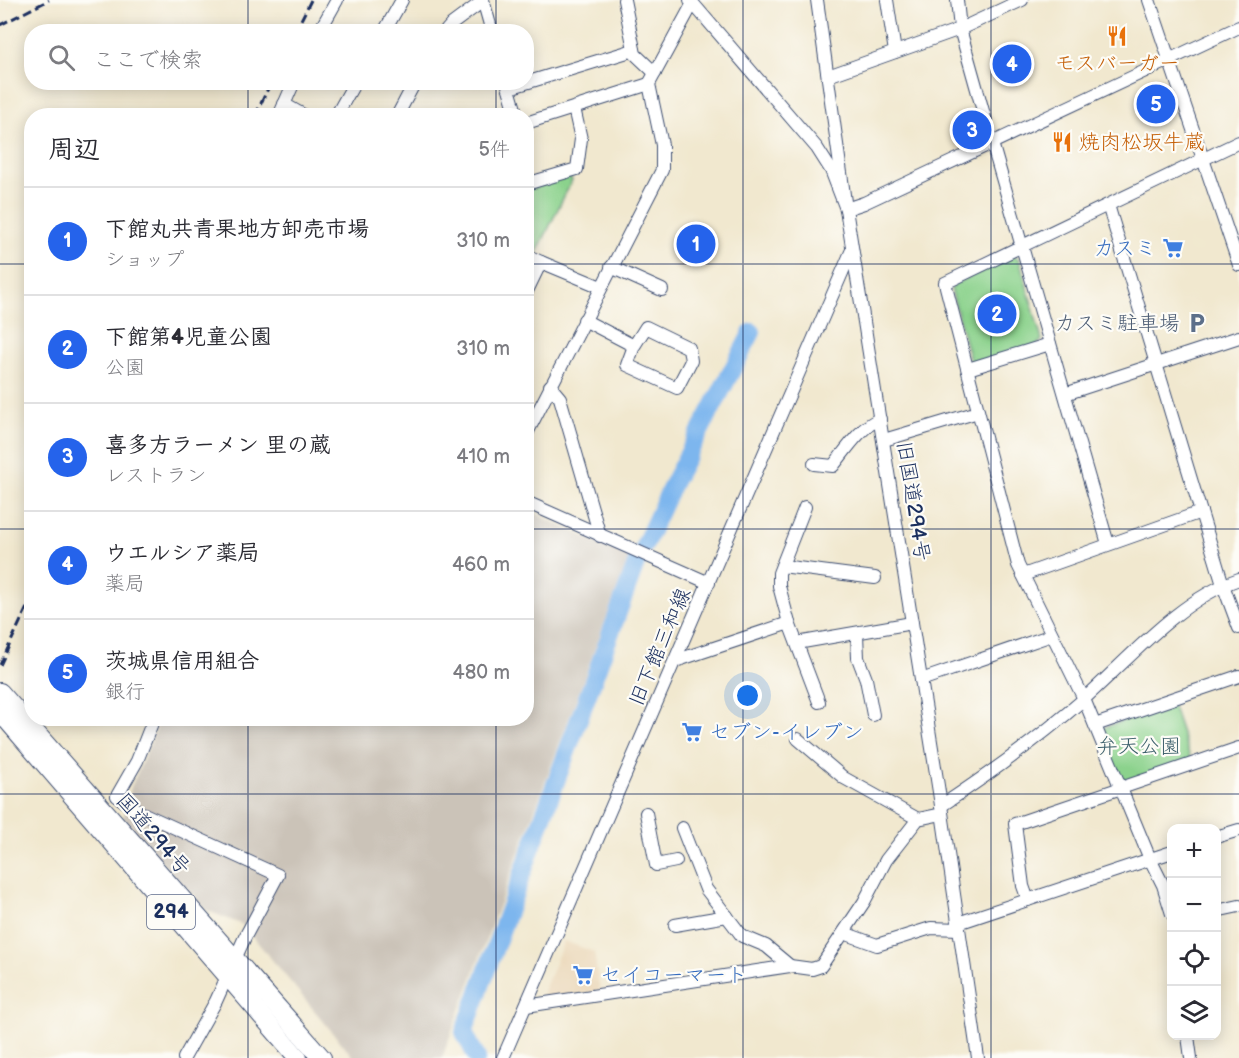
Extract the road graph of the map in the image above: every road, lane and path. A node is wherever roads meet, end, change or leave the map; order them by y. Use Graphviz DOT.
graph roads {
  1 [pos="337,0"];
  2 [pos="402,0"];
  3 [pos="483,0"];
  4 [pos="624,0"];
  5 [pos="817,0"];
  6 [pos="887,0"];
  7 [pos="957,0"];
  8 [pos="1022,0"];
  9 [pos="1149,0"];
  10 [pos="692,2"];
  11 [pos="324,24"];
  12 [pos="388,24"];
  13 [pos="452,24"];
  14 [pos="490,24"];
  15 [pos="1239,27"];
  16 [pos="960,29"];
  17 [pos="634,50"];
  18 [pos="895,51"];
  19 [pos="1169,60"];
  20 [pos="828,76"];
  21 [pos="534,78"];
  22 [pos="652,79"];
  23 [pos="291,90"];
  24 [pos="351,90"];
  25 [pos="411,90"];
  26 [pos="509,90"];
  27 [pos="283,108"];
  28 [pos="340,108"];
  29 [pos="401,108"];
  30 [pos="515,108"];
  31 [pos="574,108"];
  32 [pos="534,120"];
  33 [pos="1239,142"];
  34 [pos="992,143"];
  35 [pos="1203,160"];
  36 [pos="534,182"];
  37 [pos="1107,205"];
  38 [pos="846,209"];
  39 [pos="1021,246"];
  40 [pos="852,251"];
  41 [pos="534,259"];
  42 [pos="541,262"];
  43 [pos="1239,265"];
  44 [pos="611,267"];
  45 [pos="534,276"];
  46 [pos="601,287"];
  47 [pos="662,290"];
  48 [pos="584,320"];
  49 [pos="1239,337"];
  50 [pos="1050,344"];
  51 [pos="634,346"];
  52 [pos="1156,365"];
  53 [pos="968,369"];
  54 [pos="550,386"];
  55 [pos="1065,394"];
  56 [pos="978,412"];
  57 [pos="534,419"];
  58 [pos="880,419"];
  59 [pos="884,440"];
  60 [pos="814,464"];
  61 [pos="534,506"];
  62 [pos="805,507"];
  63 [pos="1201,512"];
  64 [pos="600,536"];
  65 [pos="1108,544"];
  66 [pos="782,566"];
  67 [pos="1023,575"];
  68 [pos="875,578"];
  69 [pos="1239,579"];
  70 [pos="709,583"];
  71 [pos="1223,585"];
  72 [pos="789,623"];
  73 [pos="912,623"];
  74 [pos="1239,628"];
  75 [pos="857,634"];
  76 [pos="1052,635"];
  77 [pos="797,643"];
  78 [pos="675,661"];
  79 [pos="1239,676"];
  80 [pos="921,680"];
  81 [pos="0,692"];
  82 [pos="1084,699"];
  83 [pos="819,702"];
  84 [pos="0,712"];
  85 [pos="873,715"];
  86 [pos="24,724"];
  87 [pos="1095,725"];
  88 [pos="25,726"];
  89 [pos="151,726"];
  90 [pos="798,739"];
  91 [pos="1239,748"];
  92 [pos="57,769"];
  93 [pos="1121,788"];
  94 [pos="941,810"];
  95 [pos="646,813"];
  96 [pos="918,819"];
  97 [pos="682,828"];
  98 [pos="1239,830"];
  99 [pos="1221,835"];
  100 [pos="1167,854"];
  101 [pos="1150,859"];
  102 [pos="676,861"];
  103 [pos="1167,898"];
  104 [pos="1028,900"];
  105 [pos="1239,906"];
  106 [pos="1221,910"];
  107 [pos="727,916"];
  108 [pos="675,925"];
  109 [pos="959,926"];
  110 [pos="844,933"];
  111 [pos="790,966"];
  112 [pos="232,968"];
  113 [pos="525,1006"];
  114 [pos="1189,1040"];
  115 [pos="184,1058"];
  116 [pos="298,1058"];
  117 [pos="322,1058"];
  118 [pos="503,1058"];
  119 [pos="978,1058"];
  120 [pos="1191,1058"];
  1 -- 11 [label="street"];
  2 -- 12 [label="street"];
  3 -- 13 [label="street"];
  3 -- 14 [label="street"];
  4 -- 17 [label="street"];
  5 -- 20 [label="street"];
  6 -- 18 [label="street"];
  7 -- 16 [label="street"];
  8 -- 16 [label="street"];
  9 -- 19 [label="street"];
  10 -- 22 [label="street"];
  10 -- 38 [label="street, 旧国道294号"];
  15 -- 19 [label="street"];
  16 -- 18 [label="street"];
  16 -- 34 [label="street"];
  17 -- 21 [label="street"];
  17 -- 22 [label="street"];
  18 -- 20 [label="street"];
  19 -- 34 [label="street"];
  19 -- 35 [label="street"];
  20 -- 38 [label="street"];
  22 -- 31 [label="street"];
  22 -- 44 [label="street"];
  23 -- 27 [label="street"];
  24 -- 28 [label="street"];
  25 -- 29 [label="street"];
  26 -- 30 [label="street"];
  31 -- 32 [label="street"];
  31 -- 36 [label="street"];
  33 -- 35 [label="street"];
  34 -- 38 [label="street"];
  34 -- 39 [label="street"];
  35 -- 37 [label="street"];
  35 -- 43 [label="street"];
  37 -- 39 [label="street"];
  37 -- 52 [label="street"];
  38 -- 40 [label="street, 旧国道294号"];
  39 -- 50 [label="street"];
  39 -- 53 [label="street"];
  40 -- 58 [label="street, 旧国道294号"];
  40 -- 70 [label="street, 旧下館三和線"];
  41 -- 42 [label="street"];
  42 -- 45 [label="street"];
  42 -- 46 [label="street"];
  44 -- 46 [label="street"];
  44 -- 47 [label="street"];
  46 -- 48 [label="street"];
  48 -- 51 [label="street"];
  48 -- 54 [label="street"];
  49 -- 52 [label="street"];
  50 -- 53 [label="street"];
  50 -- 55 [label="street"];
  51 -- 51 [label="street"];
  52 -- 55 [label="street"];
  52 -- 63 [label="street"];
  53 -- 56 [label="street"];
  54 -- 57 [label="street"];
  54 -- 64 [label="street"];
  55 -- 65 [label="street"];
  56 -- 59 [label="street"];
  56 -- 67 [label="street"];
  58 -- 59 [label="street, 旧国道294号"];
  58 -- 60 [label="street"];
  59 -- 73 [label="street, 旧国道294号"];
  61 -- 64 [label="street"];
  62 -- 66 [label="street"];
  63 -- 65 [label="street"];
  63 -- 71 [label="street"];
  64 -- 70 [label="street"];
  65 -- 67 [label="street"];
  66 -- 68 [label="street"];
  66 -- 72 [label="street"];
  67 -- 76 [label="street"];
  69 -- 71 [label="street"];
  70 -- 78 [label="street, 旧下館三和線"];
  71 -- 74 [label="street"];
  71 -- 82 [label="street"];
  72 -- 77 [label="street"];
  72 -- 78 [label="street"];
  73 -- 75 [label="street"];
  73 -- 80 [label="street, 旧国道294号"];
  75 -- 77 [label="street"];
  75 -- 85 [label="street"];
  76 -- 80 [label="street"];
  76 -- 82 [label="street"];
  77 -- 83 [label="street"];
  78 -- 113 [label="street, 旧下館三和線"];
  79 -- 87 [label="street"];
  80 -- 94 [label="street, 旧国道294号"];
  81 -- 86 [label="highway, 国道294号 / 294"];
  82 -- 87 [label="street"];
  82 -- 94 [label="street"];
  84 -- 92 [label="highway, 国道294号 / 294"];
  87 -- 93 [label="street"];
  88 -- 92 [label="highway, 国道294号 / 294"];
  89 -- 112 [label="street"];
  90 -- 96 [label="street"];
  91 -- 93 [label="street"];
  92 -- 112 [label="highway, 国道294号 / 294"];
  93 -- 101 [label="street"];
  93 -- 104 [label="street"];
  94 -- 96 [label="street"];
  94 -- 109 [label="street, 旧国道294号"];
  95 -- 102 [label="street"];
  96 -- 110 [label="street"];
  97 -- 107 [label="street"];
  98 -- 99 [label="street"];
  100 -- 101 [label="street"];
  101 -- 103 [label="street"];
  101 -- 104 [label="street"];
  104 -- 109 [label="street"];
  105 -- 106 [label="street"];
  107 -- 108 [label="street"];
  107 -- 111 [label="street"];
  109 -- 110 [label="street"];
  109 -- 119 [label="street, 旧国道294号"];
  110 -- 111 [label="street"];
  111 -- 113 [label="street"];
  112 -- 115 [label="street"];
  112 -- 116 [label="highway, 国道294号 / 294"];
  112 -- 117 [label="highway, 国道294号 / 294"];
  113 -- 118 [label="street, 旧下館三和線"];
  114 -- 120 [label="street"];
}
